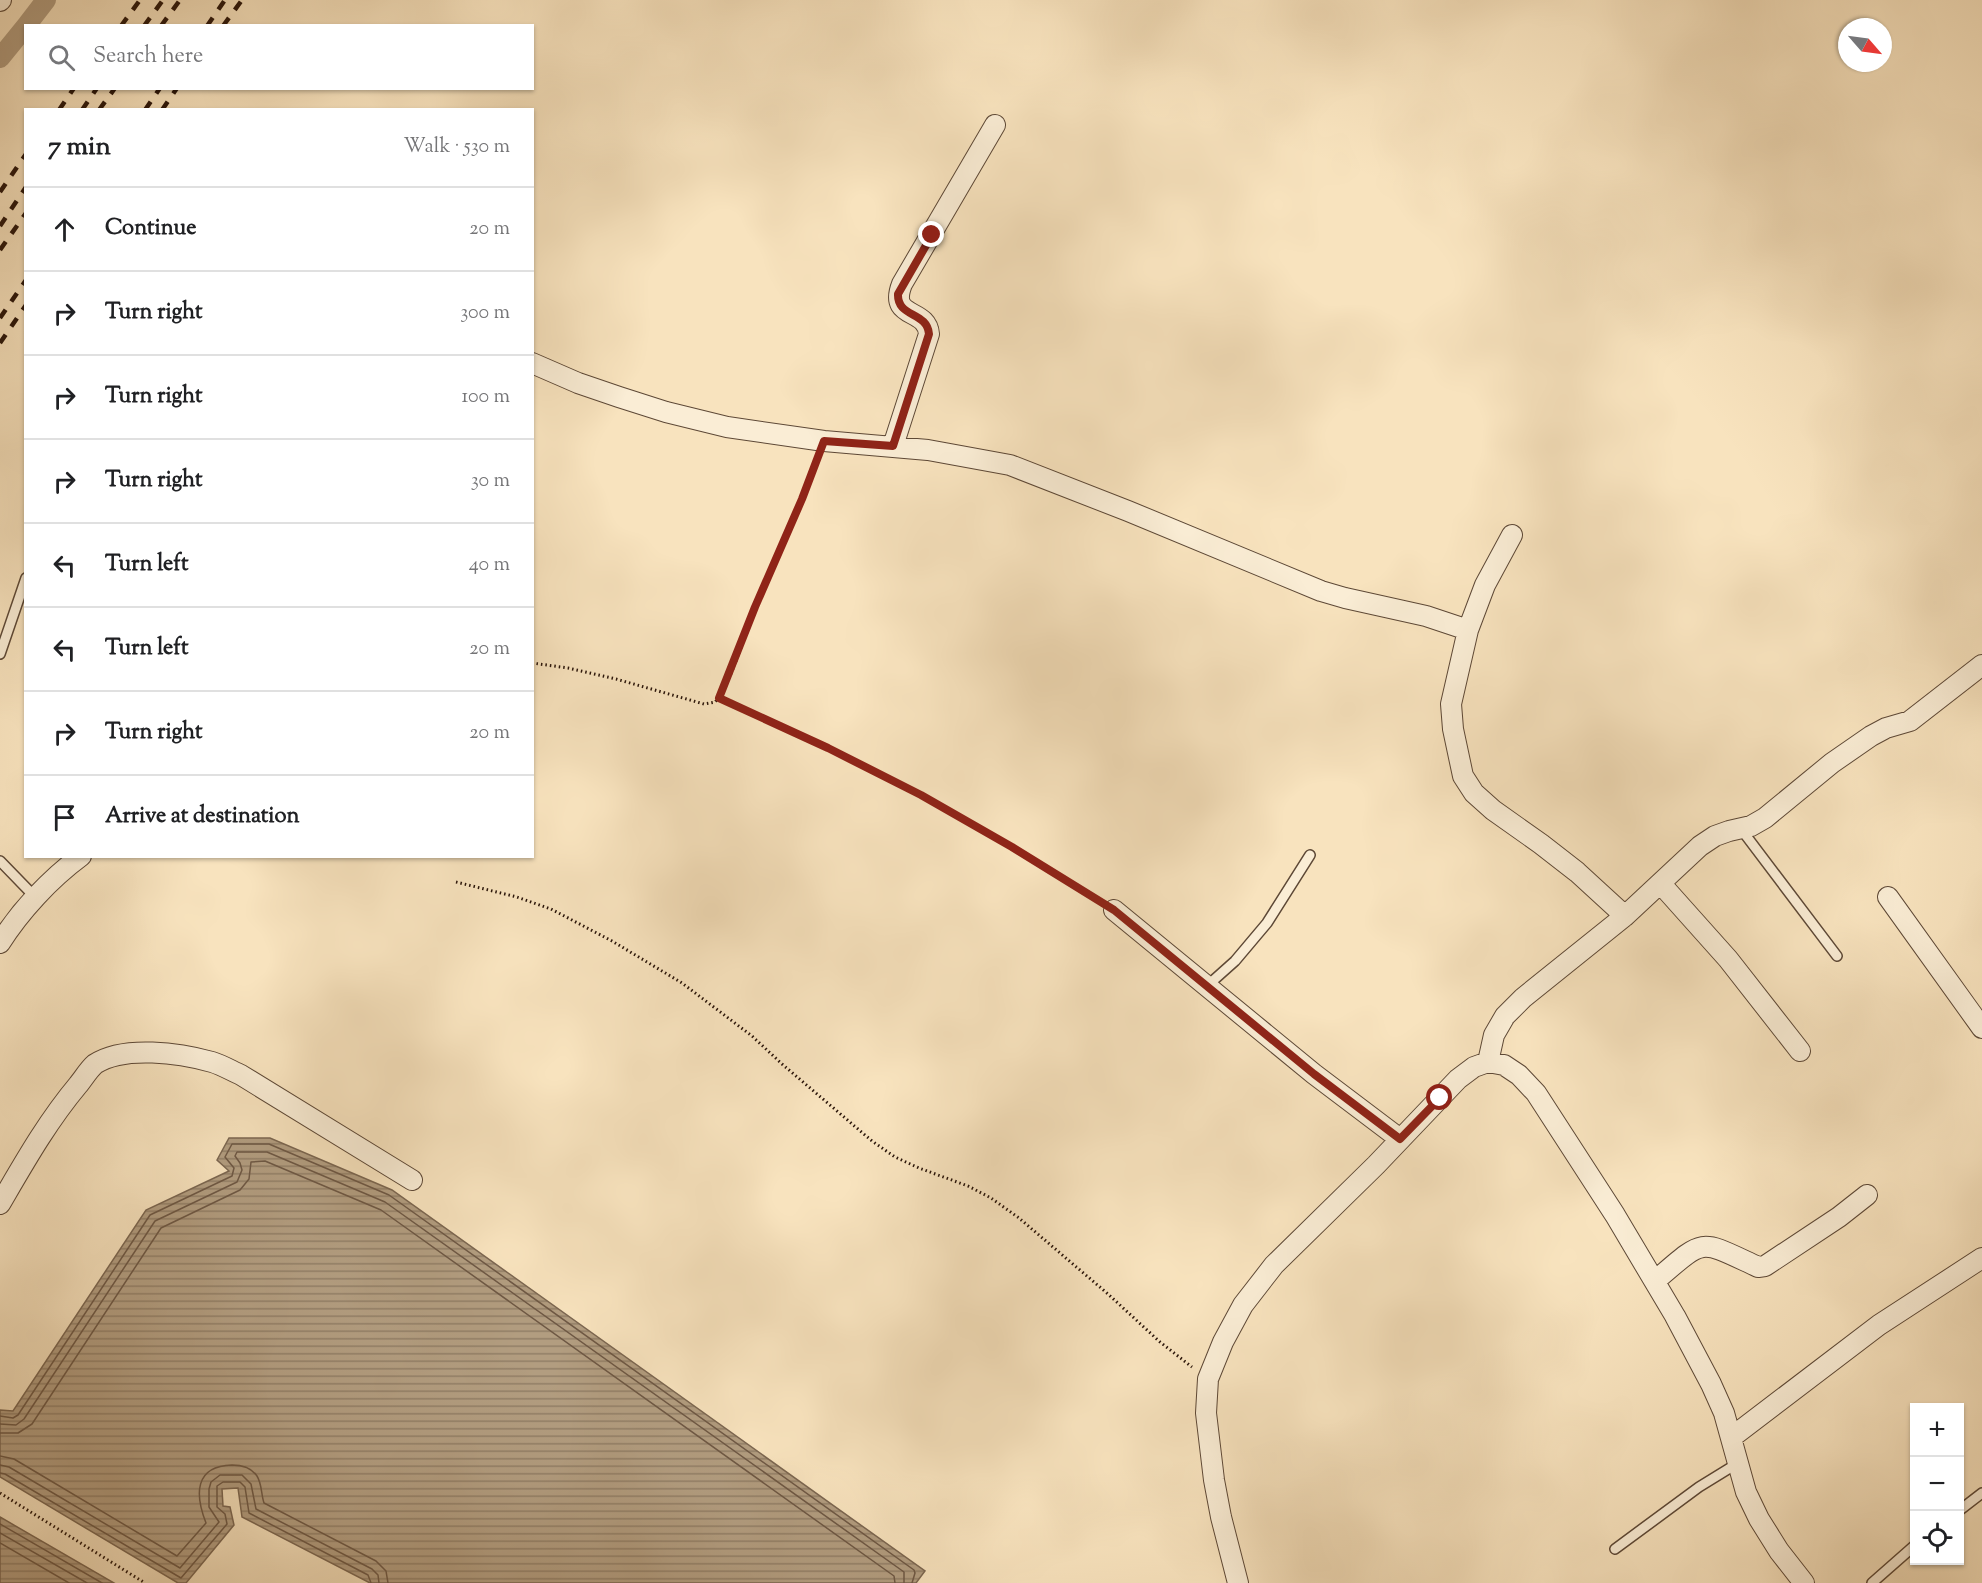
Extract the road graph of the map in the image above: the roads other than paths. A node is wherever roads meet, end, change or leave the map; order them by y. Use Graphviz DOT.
graph roads {
  1 [pos="995,125"];
  2 [pos="534,364"];
  3 [pos="893,446"];
  4 [pos="1512,535"];
  5 [pos="24,584"];
  6 [pos="1468,630"];
  7 [pos="0,654"];
  8 [pos="1982,665"];
  9 [pos="1741,829"];
  10 [pos="1310,855"];
  11 [pos="78,858"];
  12 [pos="0,861"];
  13 [pos="1660,884"];
  14 [pos="1888,897"];
  15 [pos="36,898"];
  16 [pos="1114,910"];
  17 [pos="1624,916"];
  18 [pos="0,943"];
  19 [pos="1837,956"];
  20 [pos="1208,986"];
  21 [pos="1982,1028"];
  22 [pos="1800,1051"];
  23 [pos="1488,1062"];
  24 [pos="1400,1139"];
  25 [pos="412,1180"];
  26 [pos="1867,1195"];
  27 [pos="0,1204"];
  28 [pos="1982,1258"];
  29 [pos="1655,1281"];
  30 [pos="1732,1437"];
  31 [pos="1738,1463"];
  32 [pos="1982,1493"];
  33 [pos="1964,1506"];
  34 [pos="1615,1549"];
  35 [pos="1910,1550"];
  36 [pos="1238,1583"];
  37 [pos="1804,1583"];
  38 [pos="1872,1583"];
  1 -- 3 [label="street"];
  2 -- 3 [label="street"];
  3 -- 6 [label="street"];
  4 -- 6 [label="street"];
  5 -- 7 [label="lane"];
  6 -- 17 [label="street"];
  8 -- 9 [label="street"];
  9 -- 13 [label="street"];
  9 -- 19 [label="lane"];
  10 -- 20 [label="lane"];
  11 -- 15 [label="street"];
  12 -- 15 [label="lane"];
  13 -- 17 [label="street"];
  13 -- 22 [label="street"];
  14 -- 21 [label="street"];
  15 -- 18 [label="street"];
  16 -- 20 [label="street"];
  17 -- 23 [label="street"];
  20 -- 24 [label="street"];
  23 -- 24 [label="street"];
  23 -- 29 [label="street"];
  24 -- 36 [label="street"];
  25 -- 27 [label="street"];
  26 -- 29 [label="street"];
  28 -- 30 [label="street"];
  29 -- 30 [label="street"];
  30 -- 31 [label="street"];
  31 -- 34 [label="lane"];
  31 -- 37 [label="street"];
  32 -- 33 [label="lane"];
  35 -- 38 [label="lane"];
}
